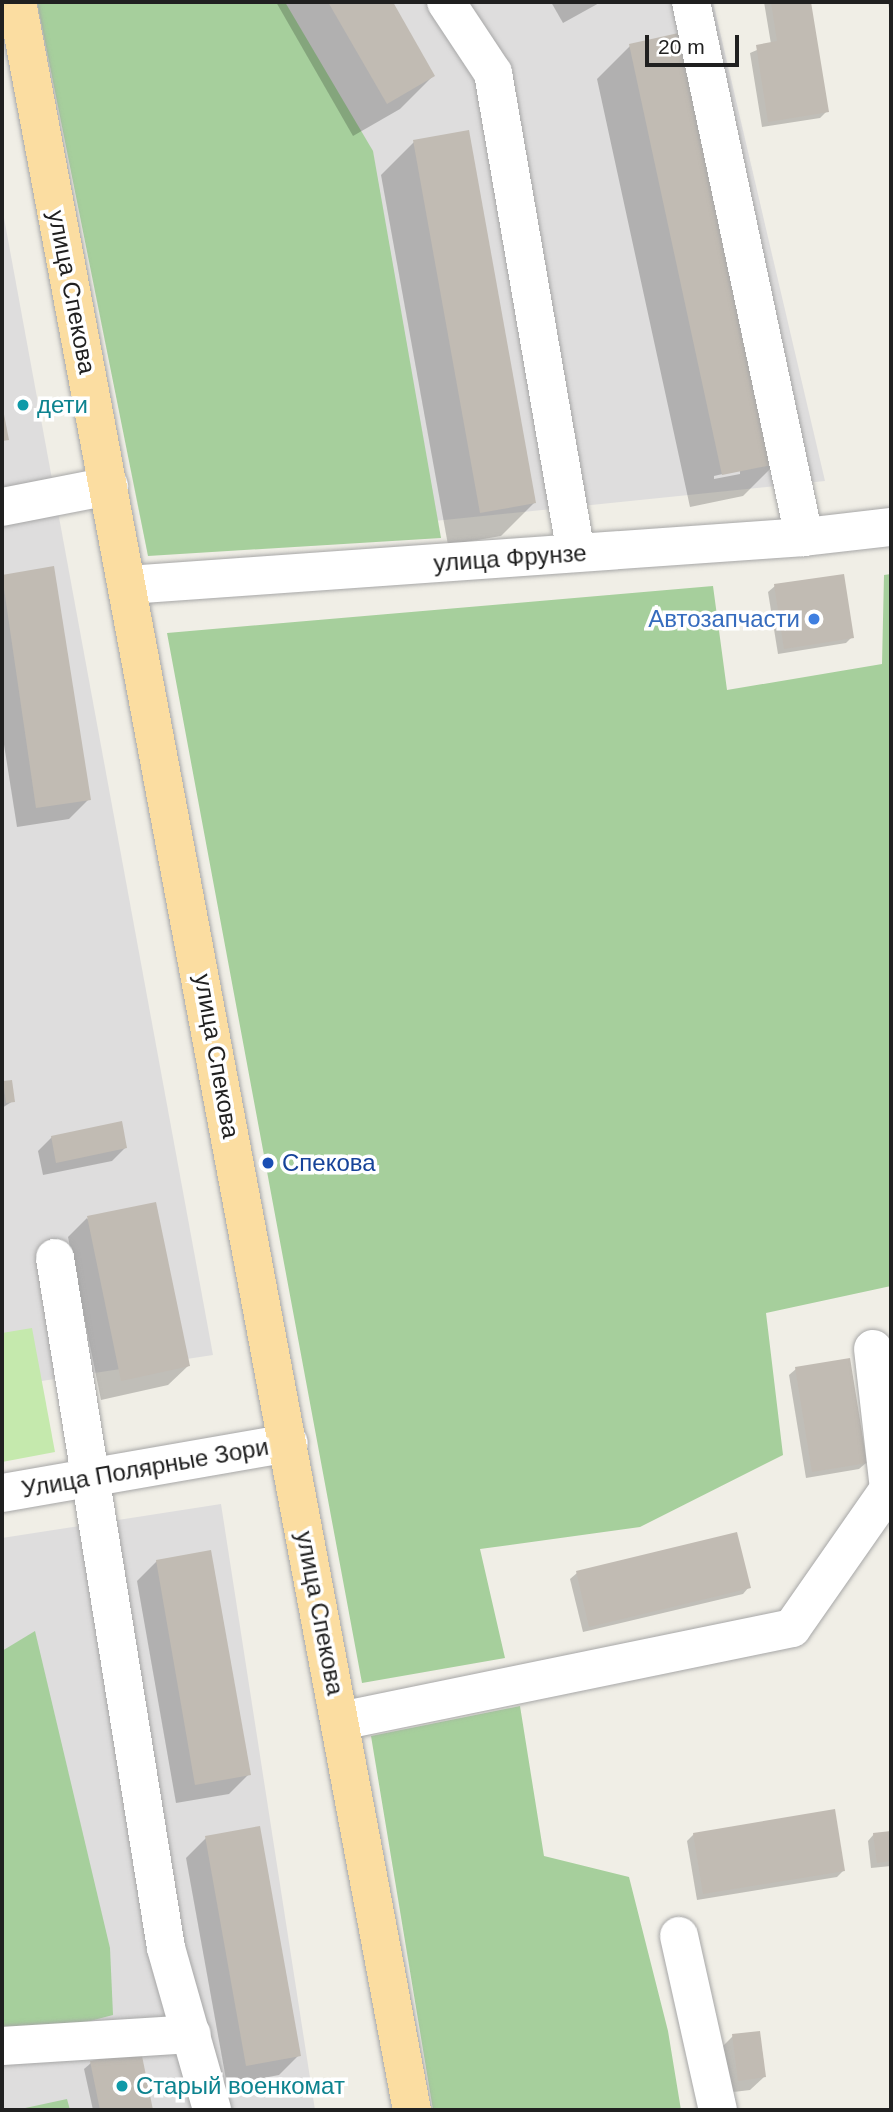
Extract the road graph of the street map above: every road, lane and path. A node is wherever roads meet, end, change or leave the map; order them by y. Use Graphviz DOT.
graph roads {
  1 [pos="17,2"];
  2 [pos="446,2"];
  3 [pos="691,2"];
  4 [pos="109,486"];
  5 [pos="2,507"];
  6 [pos="891,527"];
  7 [pos="804,537"];
  8 [pos="576,553"];
  9 [pos="128,585"];
  10 [pos="55,1258"];
  11 [pos="873,1349"];
  12 [pos="289,1443"];
  13 [pos="91,1478"];
  14 [pos="2,1493"];
  15 [pos="340,1721"];
  16 [pos="678,1936"];
  17 [pos="192,2034"];
  18 [pos="2,2046"];
  19 [pos="212,2110"];
  20 [pos="412,2110"];
  21 [pos="718,2110"];
  1 -- 4 [label="main road, улица Спекова"];
  2 -- 8 [label="street"];
  3 -- 7 [label="street"];
  4 -- 5 [label="street"];
  4 -- 9 [label="main road, улица Спекова"];
  6 -- 7 [label="street, улица Фрунзе"];
  7 -- 8 [label="street, улица Фрунзе"];
  8 -- 9 [label="street, улица Фрунзе"];
  9 -- 12 [label="main road, улица Спекова"];
  10 -- 13 [label="street"];
  11 -- 15 [label="street"];
  12 -- 13 [label="street, Улица Полярные Зори"];
  12 -- 15 [label="main road, улица Спекова"];
  13 -- 14 [label="street, Улица Полярные Зори"];
  13 -- 17 [label="street"];
  15 -- 20 [label="main road, улица Спекова"];
  16 -- 21 [label="street"];
  17 -- 18 [label="street"];
  17 -- 19 [label="street"];
}
